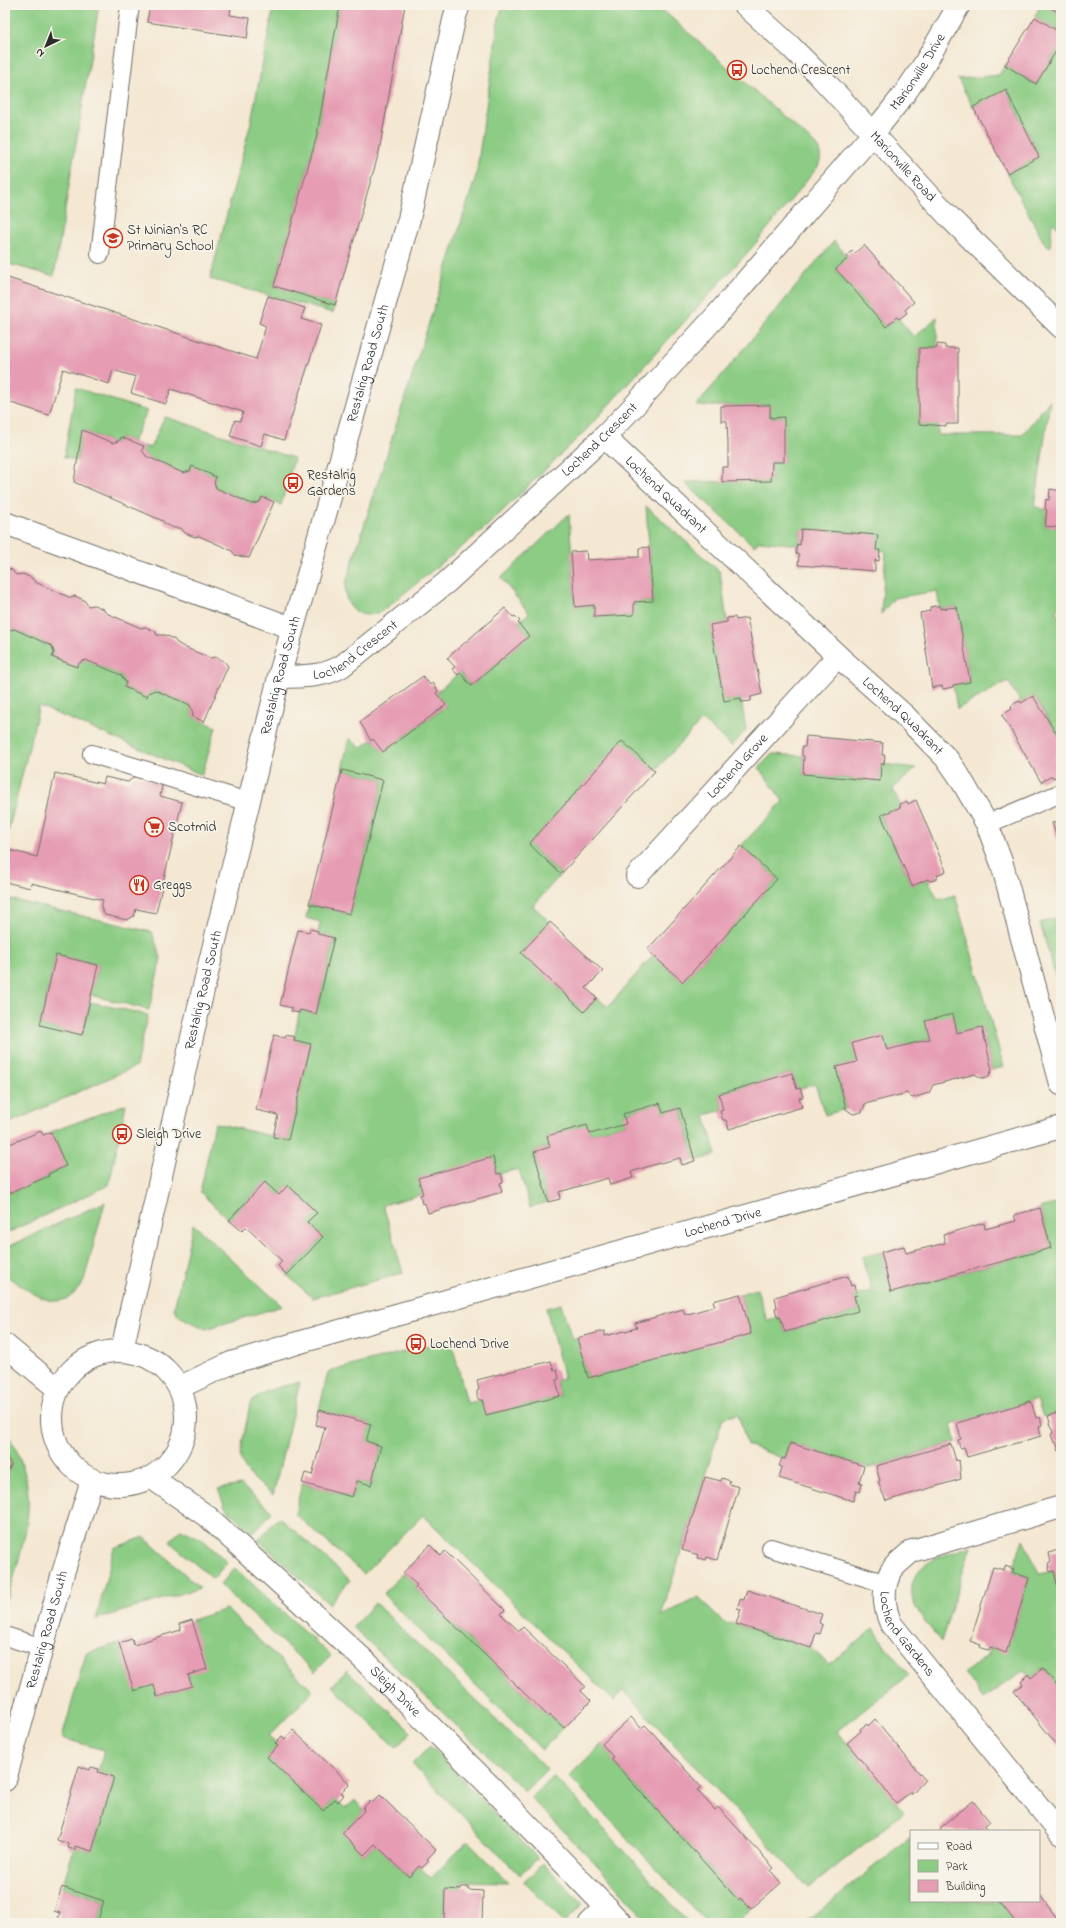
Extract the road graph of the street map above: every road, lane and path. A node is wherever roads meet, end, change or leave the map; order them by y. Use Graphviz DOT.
graph roads {
  1 [pos="130,5"];
  2 [pos="458,5"];
  3 [pos="744,5"];
  4 [pos="959,5"];
  5 [pos="872,135"];
  6 [pos="100,254"];
  7 [pos="1061,328"];
  8 [pos="604,437"];
  9 [pos="5,523"];
  10 [pos="292,628"];
  11 [pos="838,656"];
  12 [pos="279,677"];
  13 [pos="92,754"];
  14 [pos="1061,793"];
  15 [pos="248,805"];
  16 [pos="987,824"];
  17 [pos="637,876"];
  18 [pos="1061,1084"];
  19 [pos="1061,1127"];
  20 [pos="5,1345"];
  21 [pos="122,1350"];
  22 [pos="180,1387"];
  23 [pos="58,1389"];
  24 [pos="152,1478"];
  25 [pos="92,1480"];
  26 [pos="1061,1507"];
  27 [pos="771,1548"];
  28 [pos="887,1584"];
  29 [pos="5,1636"];
  30 [pos="43,1648"];
  31 [pos="5,1780"];
  32 [pos="1061,1834"];
  33 [pos="614,1915"];
  34 [pos="590,1923"];
  1 -- 6 [label="lane"];
  2 -- 10 [label="street, Restalrig Road South"];
  3 -- 5 [label="street, Marionville Road"];
  4 -- 5 [label="street, Marionville Drive"];
  5 -- 7 [label="street, Marionville Road"];
  5 -- 8 [label="street, Lochend Crescent"];
  8 -- 11 [label="street, Lochend Quadrant"];
  8 -- 12 [label="street, Lochend Crescent"];
  9 -- 10 [label="street"];
  10 -- 12 [label="street, Restalrig Road South"];
  11 -- 16 [label="street, Lochend Quadrant"];
  11 -- 17 [label="street, Lochend Grove"];
  12 -- 15 [label="street, Restalrig Road South"];
  13 -- 15 [label="lane"];
  14 -- 16 [label="lane"];
  15 -- 21 [label="street, Restalrig Road South"];
  16 -- 18 [label="street, Lochend Quadrant"];
  19 -- 22 [label="street, Lochend Drive"];
  20 -- 23 [label="street"];
  21 -- 22 [label="street"];
  21 -- 23 [label="street"];
  22 -- 24 [label="street"];
  23 -- 25 [label="street"];
  24 -- 25 [label="street"];
  24 -- 33 [label="street, Sleigh Drive"];
  25 -- 30 [label="street, Restalrig Road South"];
  26 -- 28 [label="street, Lochend Gardens"];
  27 -- 28 [label="lane"];
  28 -- 32 [label="street, Lochend Gardens"];
  29 -- 30 [label="lane"];
  30 -- 31 [label="street, Restalrig Road South"];
  33 -- 34 [label="street"];
}
